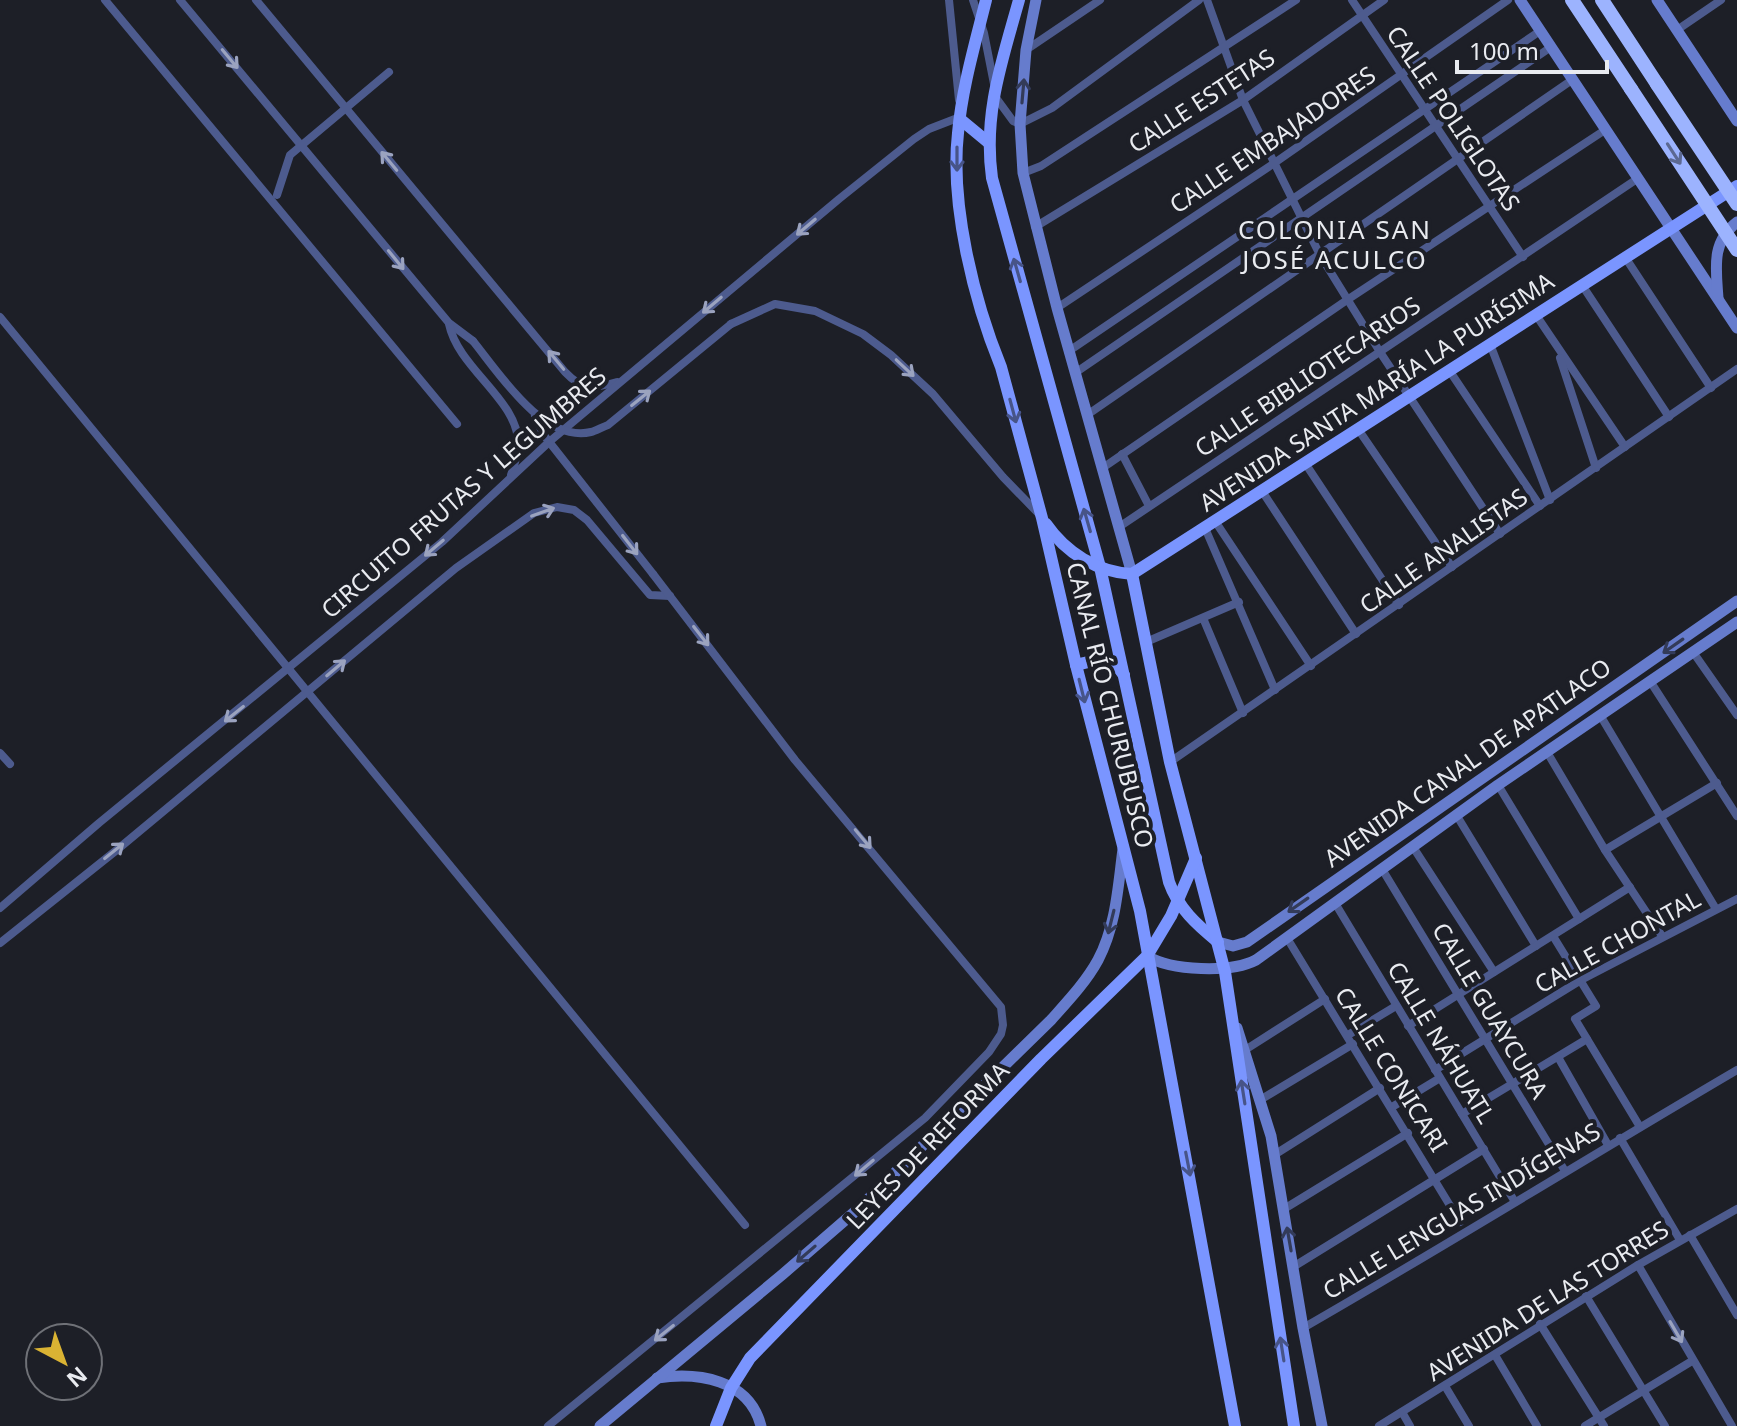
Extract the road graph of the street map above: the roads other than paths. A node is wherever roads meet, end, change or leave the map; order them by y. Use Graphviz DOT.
graph roads {
  1 [pos="105,0"];
  2 [pos="180,0"];
  3 [pos="256,0"];
  4 [pos="949,0"];
  5 [pos="973,0"];
  6 [pos="986,0"];
  7 [pos="1019,0"];
  8 [pos="1036,0"];
  9 [pos="1100,0"];
  10 [pos="1199,0"];
  11 [pos="1207,0"];
  12 [pos="1296,0"];
  13 [pos="1352,0"];
  14 [pos="1384,0"];
  15 [pos="1508,0"];
  16 [pos="1520,0"];
  17 [pos="1572,0"];
  18 [pos="1602,0"];
  19 [pos="1657,0"];
  20 [pos="1721,0"];
  21 [pos="1362,15"];
  22 [pos="980,22"];
  23 [pos="1677,30"];
  24 [pos="1540,31"];
  25 [pos="1551,47"];
  26 [pos="1225,48"];
  27 [pos="1026,50"];
  28 [pos="389,72"];
  29 [pos="1401,76"];
  30 [pos="1572,80"];
  31 [pos="994,90"];
  32 [pos="1243,100"];
  33 [pos="1424,110"];
  34 [pos="1735,115"];
  35 [pos="960,119"];
  36 [pos="1020,124"];
  37 [pos="1436,127"];
  38 [pos="1605,130"];
  39 [pos="989,143"];
  40 [pos="1460,159"];
  41 [pos="1273,164"];
  42 [pos="1023,173"];
  43 [pos="1637,179"];
  44 [pos="1737,186"];
  45 [pos="275,200"];
  46 [pos="1291,200"];
  47 [pos="1737,204"];
  48 [pos="1490,206"];
  49 [pos="1300,219"];
  50 [pos="1737,222"];
  51 [pos="1035,227"];
  52 [pos="1670,229"];
  53 [pos="1737,250"];
  54 [pos="1320,255"];
  55 [pos="1523,257"];
  56 [pos="1625,257"];
  57 [pos="1582,285"];
  58 [pos="1347,300"];
  59 [pos="1718,300"];
  60 [pos="1057,308"];
  61 [pos="1536,315"];
  62 [pos="0,317"];
  63 [pos="449,323"];
  64 [pos="1737,328"];
  65 [pos="1490,344"];
  66 [pos="1557,349"];
  67 [pos="1069,351"];
  68 [pos="1380,352"];
  69 [pos="1737,369"];
  70 [pos="1449,370"];
  71 [pos="1075,373"];
  72 [pos="622,380"];
  73 [pos="1711,388"];
  74 [pos="1409,396"];
  75 [pos="534,415"];
  76 [pos="1087,415"];
  77 [pos="1669,417"];
  78 [pos="457,424"];
  79 [pos="1358,429"];
  80 [pos="1625,447"];
  81 [pos="1122,454"];
  82 [pos="1305,463"];
  83 [pos="1104,467"];
  84 [pos="1596,468"];
  85 [pos="511,475"];
  86 [pos="1262,491"];
  87 [pos="1550,500"];
  88 [pos="1149,506"];
  89 [pos="1540,506"];
  90 [pos="1042,518"];
  91 [pos="1210,524"];
  92 [pos="1119,527"];
  93 [pos="1500,534"];
  94 [pos="1100,567"];
  95 [pos="1452,567"];
  96 [pos="1132,574"];
  97 [pos="670,596"];
  98 [pos="1737,601"];
  99 [pos="1239,602"];
  100 [pos="1399,605"];
  101 [pos="1203,618"];
  102 [pos="1737,622"];
  103 [pos="1356,634"];
  104 [pos="1146,642"];
  105 [pos="1693,652"];
  106 [pos="1076,665"];
  107 [pos="1311,666"];
  108 [pos="289,669"];
  109 [pos="1125,677"];
  110 [pos="1650,681"];
  111 [pos="1275,690"];
  112 [pos="307,691"];
  113 [pos="1243,713"];
  114 [pos="1600,715"];
  115 [pos="1737,715"];
  116 [pos="1547,752"];
  117 [pos="0,753"];
  118 [pos="1170,762"];
  119 [pos="10,764"];
  120 [pos="1717,783"];
  121 [pos="1498,785"];
  122 [pos="1457,816"];
  123 [pos="1660,816"];
  124 [pos="1737,816"];
  125 [pos="1124,845"];
  126 [pos="1413,847"];
  127 [pos="1605,850"];
  128 [pos="1196,858"];
  129 [pos="1382,869"];
  130 [pos="1349,870"];
  131 [pos="1358,886"];
  132 [pos="1630,887"];
  133 [pos="1737,899"];
  134 [pos="1178,902"];
  135 [pos="1335,903"];
  136 [pos="0,908"];
  137 [pos="1716,909"];
  138 [pos="1579,919"];
  139 [pos="1553,936"];
  140 [pos="1662,936"];
  141 [pos="1287,938"];
  142 [pos="1218,942"];
  143 [pos="0,943"];
  144 [pos="1536,946"];
  145 [pos="1147,956"];
  146 [pos="1224,968"];
  147 [pos="1494,972"];
  148 [pos="1581,980"];
  149 [pos="1457,995"];
  150 [pos="1325,999"];
  151 [pos="1396,1006"];
  152 [pos="1230,1008"];
  153 [pos="1408,1026"];
  154 [pos="1348,1035"];
  155 [pos="1485,1039"];
  156 [pos="1587,1039"];
  157 [pos="1353,1044"];
  158 [pos="1245,1050"];
  159 [pos="1558,1057"];
  160 [pos="1737,1070"];
  161 [pos="1438,1074"];
  162 [pos="1514,1085"];
  163 [pos="1380,1088"];
  164 [pos="1260,1100"];
  165 [pos="1392,1107"];
  166 [pos="1462,1114"];
  167 [pos="1640,1127"];
  168 [pos="1408,1133"];
  169 [pos="1620,1138"];
  170 [pos="1608,1145"];
  171 [pos="1484,1149"];
  172 [pos="1274,1155"];
  173 [pos="1565,1171"];
  174 [pos="1436,1180"];
  175 [pos="1515,1202"];
  176 [pos="1284,1209"];
  177 [pos="1737,1209"];
  178 [pos="1460,1222"];
  179 [pos="745,1225"];
  180 [pos="1690,1235"];
  181 [pos="1680,1240"];
  182 [pos="1638,1265"];
  183 [pos="1293,1267"];
  184 [pos="1586,1296"];
  185 [pos="1737,1315"];
  186 [pos="1540,1324"];
  187 [pos="1303,1328"];
  188 [pos="1495,1355"];
  189 [pos="1692,1361"];
  190 [pos="657,1378"];
  191 [pos="1445,1386"];
  192 [pos="731,1388"];
  193 [pos="1644,1391"];
  194 [pos="1402,1412"];
  195 [pos="1601,1422"];
  196 [pos="548,1426"];
  197 [pos="600,1426"];
  198 [pos="716,1426"];
  199 [pos="761,1426"];
  200 [pos="1235,1426"];
  201 [pos="1294,1426"];
  202 [pos="1322,1426"];
  203 [pos="1379,1426"];
  204 [pos="1410,1426"];
  205 [pos="1469,1426"];
  206 [pos="1537,1426"];
  207 [pos="1585,1426"];
  208 [pos="1665,1426"];
  209 [pos="1732,1426"];
  1 -- 45 [label="street"];
  2 -- 63 [label="street, one-way"];
  72 -- 3 [label="street, one-way"];
  4 -- 35 [label="street"];
  5 -- 22 [label="street"];
  6 -- 22 [label="main road, CANAL RÍO CHURUBUSCO"];
  7 -- 31 [label="main road, CANAL RÍO CHURUBUSCO"];
  8 -- 27 [label="street, CANAL RÍO CHURUBUSCO"];
  9 -- 27 [label="street"];
  10 -- 36 [label="street"];
  11 -- 26 [label="street"];
  12 -- 26 [label="street"];
  13 -- 21 [label="street, CALLE POLIGLOTAS"];
  14 -- 21 [label="street, CALLE ESTETAS"];
  15 -- 29 [label="street, CALLE EMBAJADORES"];
  16 -- 24 [label="street"];
  17 -- 53 [label="highway, one-way, bridge"];
  18 -- 47 [label="highway, bridge"];
  19 -- 23 [label="street"];
  20 -- 23 [label="street"];
  21 -- 29 [label="street, CALLE POLIGLOTAS"];
  21 -- 32 [label="street, CALLE ESTETAS"];
  22 -- 31 [label="street"];
  22 -- 35 [label="main road, CANAL RÍO CHURUBUSCO"];
  23 -- 34 [label="street"];
  24 -- 25 [label="street"];
  24 -- 33 [label="street"];
  25 -- 30 [label="street"];
  25 -- 37 [label="street"];
  26 -- 32 [label="street"];
  26 -- 42 [label="street"];
  36 -- 27 [label="street, CANAL RÍO CHURUBUSCO, one-way"];
  28 -- 45 [label="street, bridge"];
  29 -- 33 [label="street, CALLE POLIGLOTAS"];
  29 -- 41 [label="street, CALLE EMBAJADORES"];
  30 -- 38 [label="street"];
  30 -- 40 [label="street"];
  31 -- 36 [label="street"];
  31 -- 39 [label="main road, CANAL RÍO CHURUBUSCO"];
  32 -- 41 [label="street"];
  32 -- 51 [label="street, CALLE ESTETAS"];
  33 -- 37 [label="street, CALLE POLIGLOTAS"];
  33 -- 46 [label="street"];
  35 -- 39 [label="main road"];
  35 -- 72 [label="street, CIRCUITO FRUTAS Y LEGUMBRES, one-way"];
  35 -- 90 [label="main road, CANAL RÍO CHURUBUSCO, one-way"];
  36 -- 42 [label="street, CANAL RÍO CHURUBUSCO"];
  37 -- 40 [label="street, CALLE POLIGLOTAS"];
  37 -- 49 [label="street"];
  38 -- 43 [label="street"];
  38 -- 48 [label="street"];
  94 -- 39 [label="main road, CANAL RÍO CHURUBUSCO, one-way"];
  40 -- 48 [label="street, CALLE POLIGLOTAS"];
  40 -- 54 [label="street"];
  41 -- 46 [label="street"];
  41 -- 60 [label="street, CALLE EMBAJADORES"];
  42 -- 51 [label="street, CANAL RÍO CHURUBUSCO"];
  43 -- 52 [label="street"];
  43 -- 55 [label="street, CALLE BIBLIOTECARIOS"];
  44 -- 52 [label="main road, AVENIDA SANTA MARÍA LA PURÍSIMA"];
  45 -- 78 [label="street"];
  46 -- 49 [label="street"];
  46 -- 67 [label="street"];
  48 -- 55 [label="street, CALLE POLIGLOTAS"];
  48 -- 58 [label="street"];
  49 -- 54 [label="street"];
  49 -- 71 [label="street"];
  50 -- 59 [label="street"];
  51 -- 60 [label="street, CANAL RÍO CHURUBUSCO"];
  52 -- 56 [label="main road, AVENIDA SANTA MARÍA LA PURÍSIMA"];
  52 -- 59 [label="street"];
  54 -- 58 [label="street"];
  54 -- 76 [label="street"];
  55 -- 68 [label="street, CALLE BIBLIOTECARIOS"];
  56 -- 57 [label="main road, AVENIDA SANTA MARÍA LA PURÍSIMA"];
  56 -- 73 [label="street"];
  57 -- 61 [label="main road, AVENIDA SANTA MARÍA LA PURÍSIMA"];
  57 -- 77 [label="street"];
  58 -- 68 [label="street"];
  58 -- 81 [label="street"];
  59 -- 64 [label="street"];
  60 -- 67 [label="street, CANAL RÍO CHURUBUSCO"];
  61 -- 65 [label="main road, AVENIDA SANTA MARÍA LA PURÍSIMA"];
  61 -- 66 [label="street"];
  62 -- 108 [label="street"];
  63 -- 75 [label="street, bridge"];
  63 -- 85 [label="street"];
  65 -- 70 [label="main road, AVENIDA SANTA MARÍA LA PURÍSIMA"];
  65 -- 87 [label="street"];
  66 -- 80 [label="street"];
  66 -- 84 [label="street"];
  67 -- 71 [label="street, CANAL RÍO CHURUBUSCO"];
  68 -- 74 [label="street"];
  68 -- 88 [label="street, CALLE BIBLIOTECARIOS"];
  69 -- 73 [label="street, CALLE ANALISTAS"];
  70 -- 74 [label="main road, AVENIDA SANTA MARÍA LA PURÍSIMA"];
  70 -- 89 [label="street"];
  71 -- 76 [label="street, CANAL RÍO CHURUBUSCO"];
  72 -- 85 [label="street, CIRCUITO FRUTAS Y LEGUMBRES"];
  73 -- 77 [label="street, CALLE ANALISTAS"];
  74 -- 79 [label="main road, AVENIDA SANTA MARÍA LA PURÍSIMA"];
  74 -- 93 [label="street"];
  75 -- 90 [label="street, one-way, bridge"];
  75 -- 97 [label="street, one-way, bridge"];
  76 -- 83 [label="street, CANAL RÍO CHURUBUSCO"];
  77 -- 80 [label="street, CALLE ANALISTAS"];
  79 -- 82 [label="main road, AVENIDA SANTA MARÍA LA PURÍSIMA"];
  79 -- 95 [label="street"];
  80 -- 84 [label="street, CALLE ANALISTAS"];
  81 -- 83 [label="street"];
  81 -- 88 [label="street"];
  82 -- 86 [label="main road, AVENIDA SANTA MARÍA LA PURÍSIMA"];
  82 -- 100 [label="street"];
  83 -- 92 [label="street, CANAL RÍO CHURUBUSCO"];
  84 -- 87 [label="street, CALLE ANALISTAS"];
  85 -- 108 [label="street, CIRCUITO FRUTAS Y LEGUMBRES, one-way"];
  86 -- 91 [label="main road, AVENIDA SANTA MARÍA LA PURÍSIMA"];
  86 -- 103 [label="street"];
  87 -- 89 [label="street, CALLE ANALISTAS"];
  88 -- 92 [label="street, CALLE BIBLIOTECARIOS"];
  89 -- 93 [label="street, CALLE ANALISTAS"];
  90 -- 94 [label="main road"];
  90 -- 106 [label="main road, CANAL RÍO CHURUBUSCO"];
  91 -- 96 [label="main road, AVENIDA SANTA MARÍA LA PURÍSIMA"];
  91 -- 99 [label="street"];
  91 -- 107 [label="street"];
  92 -- 96 [label="street, CANAL RÍO CHURUBUSCO"];
  93 -- 95 [label="street, CALLE ANALISTAS"];
  94 -- 96 [label="main road"];
  94 -- 109 [label="main road, CANAL RÍO CHURUBUSCO"];
  95 -- 100 [label="street, CALLE ANALISTAS"];
  96 -- 104 [label="main road, CANAL RÍO CHURUBUSCO"];
  112 -- 97 [label="street, one-way"];
  97 -- 196 [label="street, one-way"];
  98 -- 130 [label="street, AVENIDA CANAL DE APATLACO, one-way"];
  99 -- 101 [label="street"];
  99 -- 111 [label="street"];
  100 -- 103 [label="street, CALLE ANALISTAS"];
  101 -- 104 [label="street"];
  101 -- 113 [label="street"];
  102 -- 105 [label="street, AVENIDA CANAL DE APATLACO"];
  103 -- 107 [label="street, CALLE ANALISTAS"];
  104 -- 118 [label="main road, CANAL RÍO CHURUBUSCO"];
  105 -- 110 [label="street, AVENIDA CANAL DE APATLACO"];
  105 -- 115 [label="street"];
  106 -- 109 [label="main road"];
  106 -- 125 [label="main road, CANAL RÍO CHURUBUSCO, one-way"];
  107 -- 111 [label="street, CALLE ANALISTAS"];
  108 -- 112 [label="street"];
  108 -- 136 [label="street, CIRCUITO FRUTAS Y LEGUMBRES, one-way"];
  109 -- 134 [label="main road, CANAL RÍO CHURUBUSCO"];
  110 -- 114 [label="street, AVENIDA CANAL DE APATLACO"];
  110 -- 120 [label="street"];
  111 -- 113 [label="street, CALLE ANALISTAS"];
  143 -- 112 [label="street, one-way"];
  112 -- 179 [label="street"];
  113 -- 118 [label="street, CALLE ANALISTAS"];
  114 -- 116 [label="street, AVENIDA CANAL DE APATLACO"];
  114 -- 123 [label="street"];
  116 -- 121 [label="street, AVENIDA CANAL DE APATLACO"];
  116 -- 127 [label="street"];
  117 -- 119 [label="street"];
  118 -- 128 [label="main road, CANAL RÍO CHURUBUSCO"];
  120 -- 123 [label="street"];
  120 -- 124 [label="street"];
  121 -- 122 [label="street, AVENIDA CANAL DE APATLACO"];
  121 -- 138 [label="street"];
  122 -- 126 [label="street, AVENIDA CANAL DE APATLACO"];
  122 -- 144 [label="street"];
  123 -- 127 [label="street"];
  123 -- 137 [label="street"];
  125 -- 145 [label="main road, CANAL RÍO CHURUBUSCO"];
  125 -- 190 [label="street, one-way"];
  126 -- 129 [label="street, AVENIDA CANAL DE APATLACO"];
  126 -- 147 [label="street"];
  127 -- 132 [label="street"];
  128 -- 134 [label="main road, LEYES DE REFORMA"];
  128 -- 142 [label="main road, CANAL RÍO CHURUBUSCO"];
  129 -- 131 [label="street, AVENIDA CANAL DE APATLACO"];
  129 -- 149 [label="street, CALLE GUAYCURA"];
  130 -- 131 [label="street"];
  130 -- 142 [label="street, AVENIDA CANAL DE APATLACO, one-way"];
  131 -- 135 [label="street, AVENIDA CANAL DE APATLACO"];
  132 -- 138 [label="street"];
  132 -- 140 [label="street"];
  133 -- 137 [label="street, CALLE CHONTAL"];
  134 -- 142 [label="main road, CANAL RÍO CHURUBUSCO"];
  134 -- 145 [label="main road, LEYES DE REFORMA"];
  135 -- 141 [label="street, AVENIDA CANAL DE APATLACO"];
  135 -- 151 [label="street, CALLE NÁHUATL"];
  137 -- 140 [label="street, CALLE CHONTAL"];
  138 -- 139 [label="street"];
  139 -- 144 [label="street"];
  139 -- 148 [label="street"];
  140 -- 148 [label="street, CALLE CHONTAL"];
  141 -- 146 [label="street, AVENIDA CANAL DE APATLACO"];
  141 -- 150 [label="street, CALLE CONICARI"];
  142 -- 146 [label="main road, CANAL RÍO CHURUBUSCO"];
  144 -- 147 [label="street"];
  145 -- 146 [label="street"];
  145 -- 192 [label="main road, LEYES DE REFORMA"];
  145 -- 200 [label="main road, CANAL RÍO CHURUBUSCO, one-way"];
  146 -- 152 [label="main road, CANAL RÍO CHURUBUSCO"];
  147 -- 149 [label="street"];
  148 -- 155 [label="street, CALLE CHONTAL"];
  148 -- 156 [label="street"];
  149 -- 153 [label="street"];
  149 -- 155 [label="street, CALLE GUAYCURA"];
  150 -- 154 [label="street, CALLE CONICARI"];
  150 -- 158 [label="street"];
  151 -- 153 [label="street, CALLE NÁHUATL"];
  151 -- 154 [label="street"];
  152 -- 158 [label="street, CANAL RÍO CHURUBUSCO"];
  201 -- 152 [label="main road, CANAL RÍO CHURUBUSCO, one-way"];
  153 -- 161 [label="street, CALLE NÁHUATL"];
  154 -- 157 [label="street, CALLE CONICARI"];
  155 -- 161 [label="street, CALLE CHONTAL"];
  155 -- 162 [label="street, CALLE GUAYCURA"];
  156 -- 159 [label="street"];
  156 -- 167 [label="street"];
  157 -- 163 [label="street, CALLE CONICARI"];
  157 -- 164 [label="street"];
  158 -- 164 [label="street, CANAL RÍO CHURUBUSCO"];
  159 -- 162 [label="street"];
  159 -- 170 [label="street"];
  160 -- 167 [label="street, CALLE LENGUAS INDÍGENAS"];
  161 -- 165 [label="street, CALLE CHONTAL"];
  161 -- 166 [label="street, CALLE NÁHUATL"];
  162 -- 166 [label="street"];
  162 -- 173 [label="street, CALLE GUAYCURA"];
  163 -- 165 [label="street, CALLE CONICARI"];
  163 -- 172 [label="street"];
  164 -- 172 [label="street, CANAL RÍO CHURUBUSCO"];
  165 -- 168 [label="street, CALLE CONICARI"];
  166 -- 171 [label="street, CALLE NÁHUATL"];
  167 -- 169 [label="street, CALLE LENGUAS INDÍGENAS"];
  168 -- 174 [label="street, CALLE CONICARI"];
  168 -- 176 [label="street"];
  169 -- 170 [label="street, CALLE LENGUAS INDÍGENAS"];
  169 -- 181 [label="street"];
  170 -- 173 [label="street, CALLE LENGUAS INDÍGENAS"];
  171 -- 174 [label="street"];
  171 -- 175 [label="street, CALLE NÁHUATL"];
  172 -- 176 [label="street, CANAL RÍO CHURUBUSCO"];
  173 -- 175 [label="street, CALLE LENGUAS INDÍGENAS"];
  174 -- 178 [label="street, CALLE CONICARI"];
  174 -- 183 [label="street"];
  175 -- 187 [label="street, CALLE LENGUAS INDÍGENAS"];
  183 -- 176 [label="street, CANAL RÍO CHURUBUSCO, one-way"];
  177 -- 180 [label="street, AVENIDA DE LAS TORRES"];
  180 -- 181 [label="street, AVENIDA DE LAS TORRES"];
  180 -- 185 [label="street"];
  181 -- 182 [label="street, AVENIDA DE LAS TORRES"];
  182 -- 184 [label="street, AVENIDA DE LAS TORRES"];
  182 -- 189 [label="street, one-way"];
  183 -- 187 [label="street, CANAL RÍO CHURUBUSCO"];
  184 -- 186 [label="street, AVENIDA DE LAS TORRES"];
  184 -- 193 [label="street"];
  186 -- 188 [label="street, AVENIDA DE LAS TORRES"];
  186 -- 195 [label="street"];
  187 -- 202 [label="street, CANAL RÍO CHURUBUSCO"];
  188 -- 191 [label="street, AVENIDA DE LAS TORRES"];
  188 -- 206 [label="street"];
  189 -- 193 [label="street"];
  189 -- 209 [label="street"];
  190 -- 192 [label="street"];
  190 -- 197 [label="street"];
  191 -- 194 [label="street, AVENIDA DE LAS TORRES"];
  191 -- 205 [label="street"];
  192 -- 198 [label="main road, LEYES DE REFORMA"];
  192 -- 199 [label="street"];
  193 -- 195 [label="street"];
  193 -- 208 [label="street"];
  194 -- 203 [label="street, AVENIDA DE LAS TORRES"];
  194 -- 204 [label="street"];
  195 -- 207 [label="street"];
}
